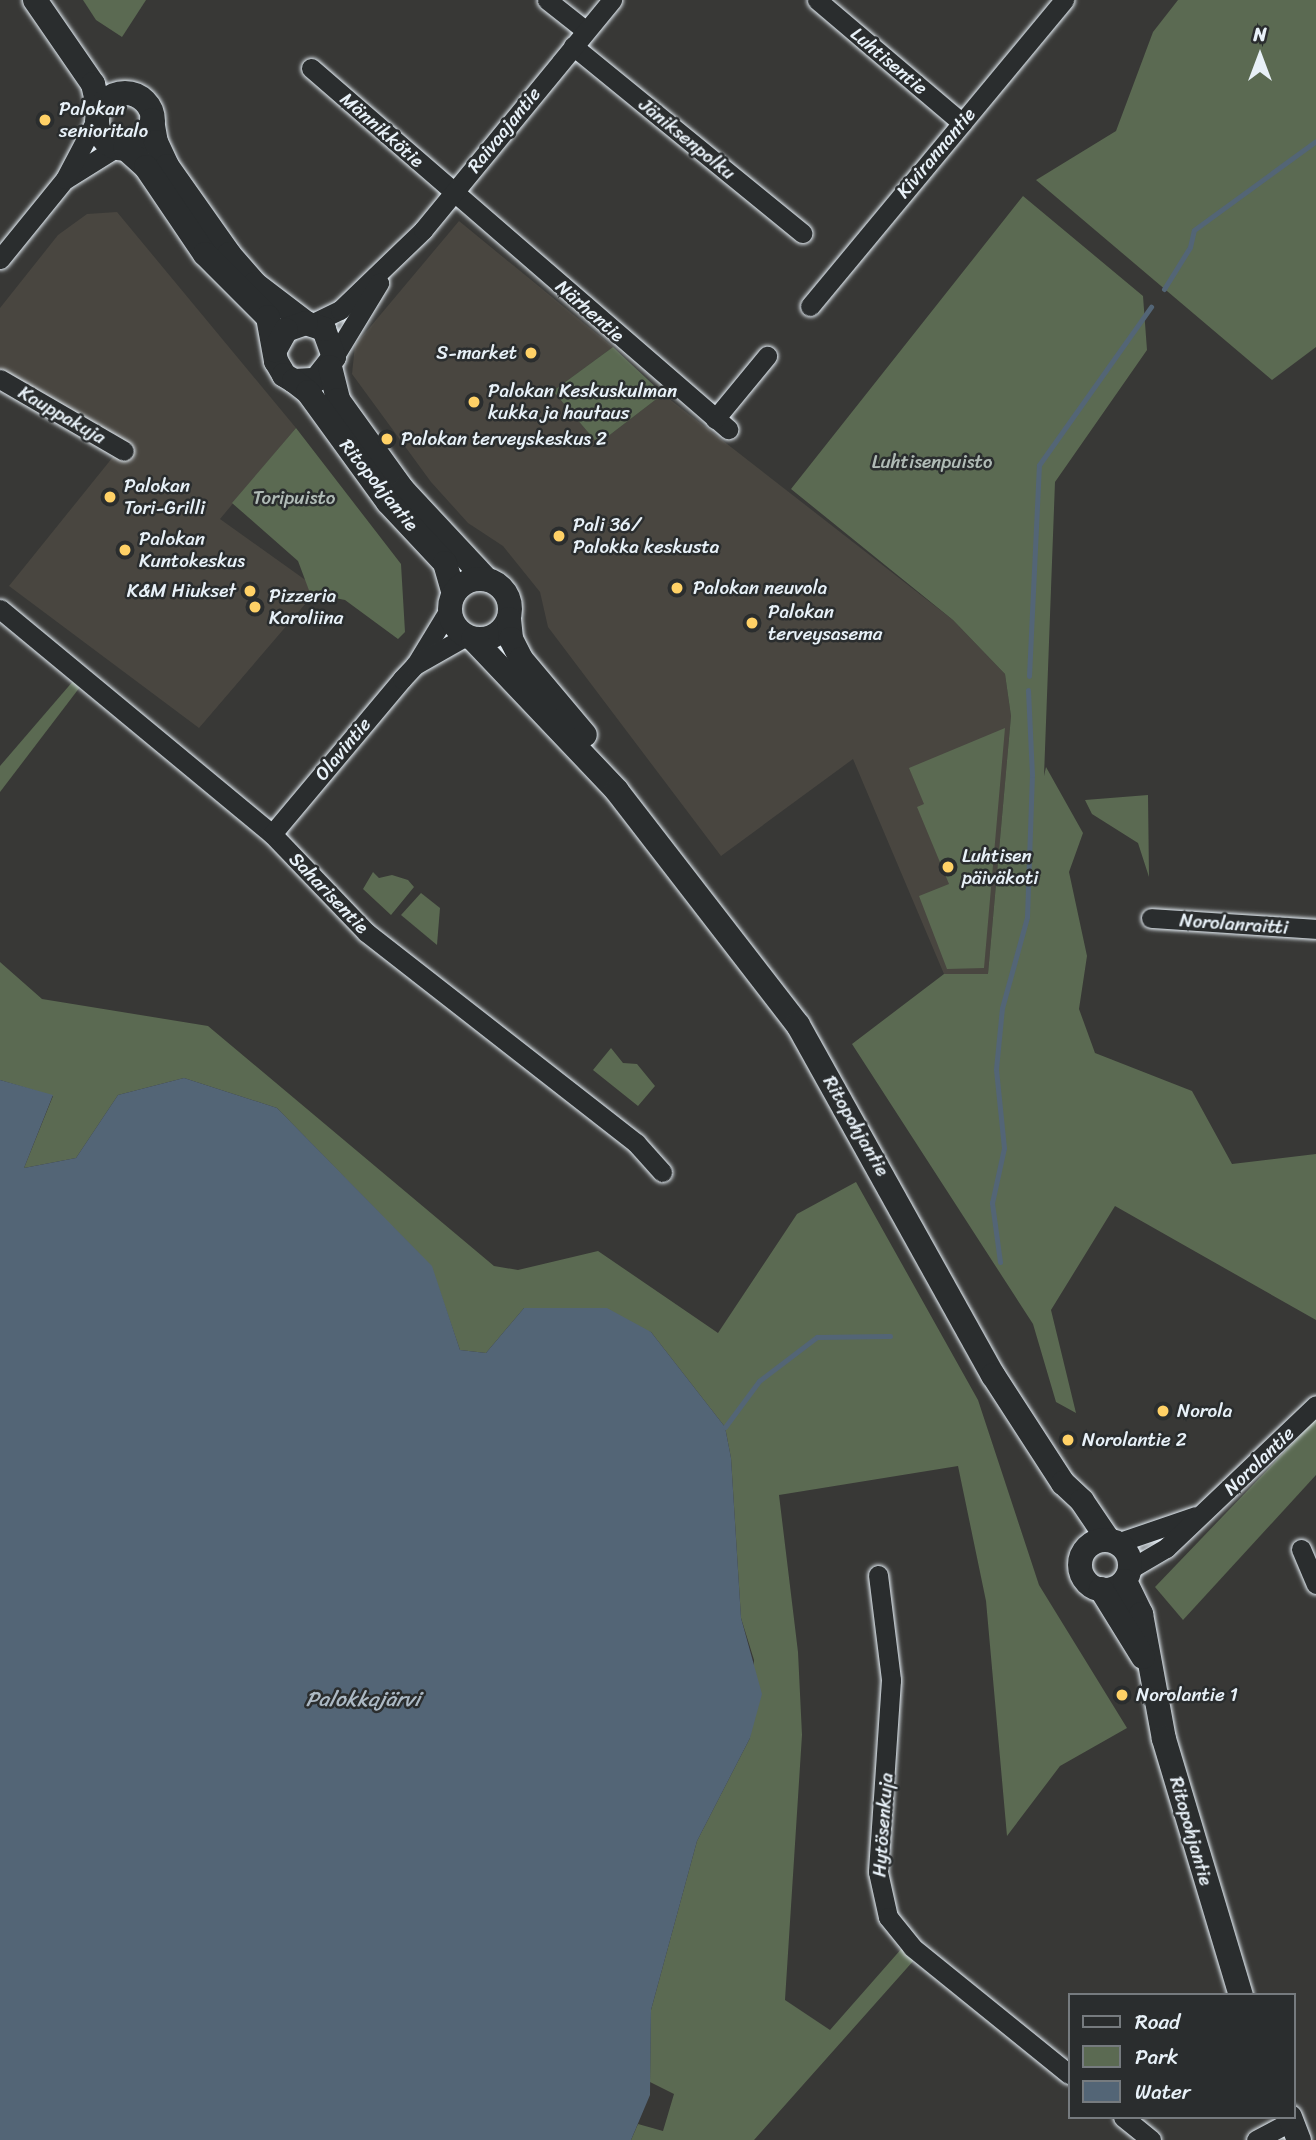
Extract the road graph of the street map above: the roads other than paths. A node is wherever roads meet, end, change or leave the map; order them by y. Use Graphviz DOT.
graph roads {
  1 [pos="35,0"];
  2 [pos="547,0"];
  3 [pos="612,0"];
  4 [pos="817,0"];
  5 [pos="1063,0"];
  6 [pos="585,30"];
  7 [pos="63,38"];
  8 [pos="573,46"];
  9 [pos="311,68"];
  10 [pos="132,94"];
  11 [pos="98,114"];
  12 [pos="152,120"];
  13 [pos="962,123"];
  14 [pos="121,148"];
  15 [pos="65,179"];
  16 [pos="453,194"];
  17 [pos="802,233"];
  18 [pos="395,258"];
  19 [pos="0,259"];
  20 [pos="810,306"];
  21 [pos="309,323"];
  22 [pos="275,350"];
  23 [pos="767,356"];
  24 [pos="332,362"];
  25 [pos="0,379"];
  26 [pos="294,381"];
  27 [pos="124,451"];
  28 [pos="486,579"];
  29 [pos="452,601"];
  30 [pos="0,609"];
  31 [pos="509,619"];
  32 [pos="469,637"];
  33 [pos="415,665"];
  34 [pos="617,790"];
  35 [pos="272,834"];
  36 [pos="1151,918"];
  37 [pos="1316,929"];
  38 [pos="662,1172"];
  39 [pos="1316,1405"];
  40 [pos="1200,1514"];
  41 [pos="1104,1542"];
  42 [pos="1301,1549"];
  43 [pos="878,1575"];
  44 [pos="1128,1575"];
  45 [pos="1316,1584"];
  46 [pos="1101,1590"];
  47 [pos="1148,1665"];
  48 [pos="1240,1993"];
  49 [pos="1068,2073"];
  50 [pos="1125,2119"];
  51 [pos="1292,2124"];
  52 [pos="1151,2140"];
  53 [pos="1256,2140"];
  1 -- 7 [label="main road"];
  2 -- 6 [label="street"];
  3 -- 6 [label="street, Raivaajantie"];
  4 -- 13 [label="street, Luhtisentie"];
  5 -- 13 [label="street, Kivirannantie"];
  6 -- 8 [label="street, Raivaajantie"];
  7 -- 10 [label="main road"];
  7 -- 11 [label="main road"];
  8 -- 16 [label="street, Raivaajantie"];
  8 -- 17 [label="street, Jäniksenpolku"];
  9 -- 16 [label="street, Männikkötie"];
  10 -- 11 [label="main road"];
  10 -- 12 [label="main road"];
  11 -- 14 [label="main road"];
  11 -- 15 [label="street"];
  12 -- 14 [label="main road"];
  12 -- 21 [label="main road"];
  13 -- 20 [label="street, Kivirannantie"];
  14 -- 15 [label="street"];
  14 -- 22 [label="main road"];
  15 -- 19 [label="street"];
  16 -- 18 [label="street, Raivaajantie"];
  16 -- 23 [label="street, Närhentie"];
  18 -- 21 [label="street, Raivaajantie"];
  18 -- 24 [label="street, Raivaajantie"];
  21 -- 22 [label="main road"];
  21 -- 24 [label="main road"];
  22 -- 26 [label="main road"];
  24 -- 26 [label="main road"];
  24 -- 28 [label="main road, Ritopohjantie"];
  25 -- 27 [label="street, Kauppakuja"];
  26 -- 29 [label="main road, Ritopohjantie"];
  28 -- 29 [label="main road"];
  28 -- 31 [label="main road"];
  29 -- 32 [label="main road"];
  29 -- 33 [label="street, Olavintie"];
  30 -- 35 [label="street, Saharisentie"];
  31 -- 32 [label="main road"];
  31 -- 34 [label="main road, Ritopohjantie"];
  32 -- 33 [label="street, Olavintie"];
  32 -- 34 [label="main road, Ritopohjantie"];
  33 -- 35 [label="street, Olavintie"];
  34 -- 41 [label="main road, Ritopohjantie"];
  35 -- 38 [label="street, Saharisentie"];
  36 -- 37 [label="street, Norolanraitti"];
  39 -- 40 [label="street, Norolantie"];
  40 -- 41 [label="street, Norolantie"];
  40 -- 44 [label="street, Norolantie"];
  41 -- 44 [label="main road"];
  41 -- 46 [label="main road"];
  42 -- 45 [label="street"];
  43 -- 49 [label="street, Hytösenkuja"];
  44 -- 46 [label="main road"];
  44 -- 47 [label="main road, Ritopohjantie"];
  46 -- 47 [label="main road, Ritopohjantie"];
  47 -- 48 [label="main road, Ritopohjantie"];
  50 -- 52 [label="street"];
  51 -- 53 [label="street"];
}
